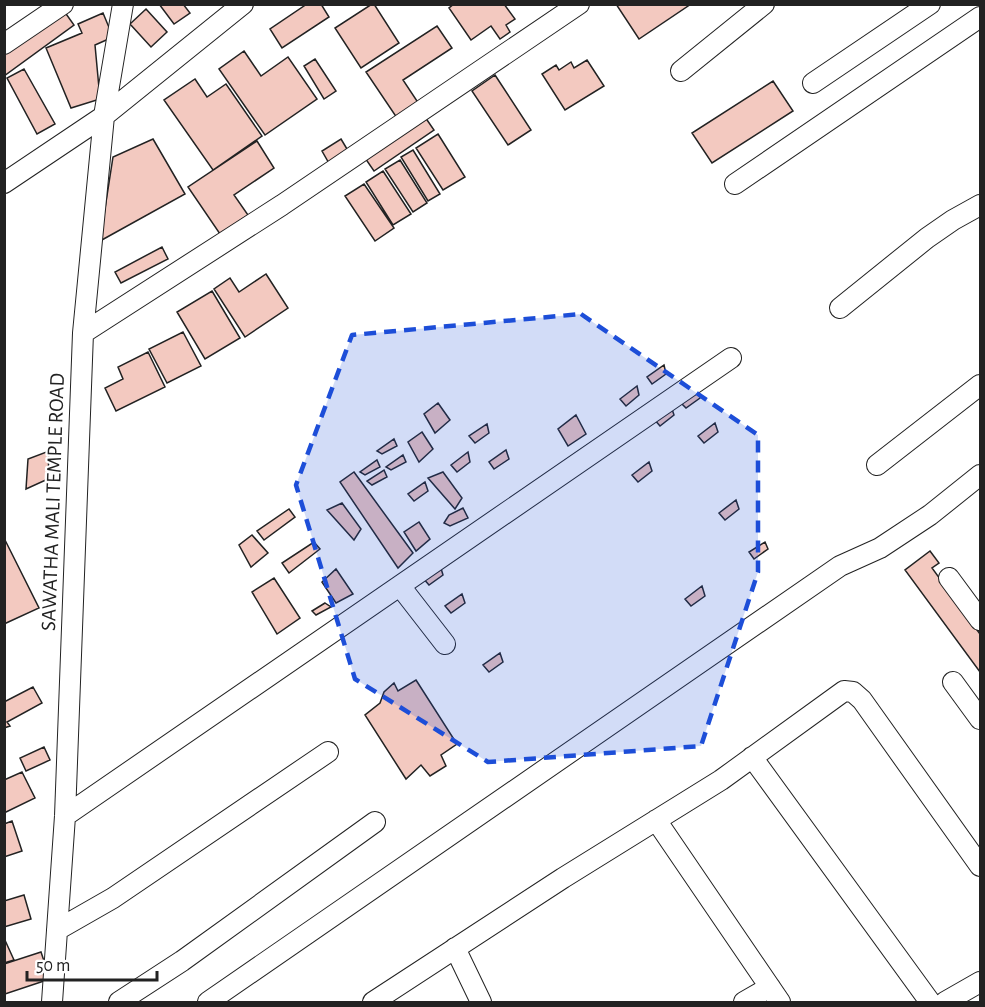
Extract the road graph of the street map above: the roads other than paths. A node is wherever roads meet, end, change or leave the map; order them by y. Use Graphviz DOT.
graph roads {
  1 [pos="63,4"];
  2 [pos="123,4"];
  3 [pos="243,4"];
  4 [pos="579,4"];
  5 [pos="764,4"];
  6 [pos="930,4"];
  7 [pos="981,17"];
  8 [pos="4,44"];
  9 [pos="681,71"];
  10 [pos="813,83"];
  11 [pos="104,116"];
  12 [pos="4,183"];
  13 [pos="735,184"];
  14 [pos="981,205"];
  15 [pos="840,308"];
  16 [pos="82,333"];
  17 [pos="731,358"];
  18 [pos="981,385"];
  19 [pos="877,465"];
  20 [pos="981,475"];
  21 [pos="949,578"];
  22 [pos="400,586"];
  23 [pos="981,620"];
  24 [pos="445,644"];
  25 [pos="953,682"];
  26 [pos="981,720"];
  27 [pos="328,752"];
  28 [pos="752,757"];
  29 [pos="65,816"];
  30 [pos="656,820"];
  31 [pos="375,822"];
  32 [pos="981,866"];
  33 [pos="57,930"];
  34 [pos="455,948"];
  35 [pos="981,982"];
  36 [pos="775,995"];
  37 [pos="52,1002"];
  38 [pos="120,1002"];
  39 [pos="208,1002"];
  40 [pos="373,1002"];
  41 [pos="481,1002"];
  42 [pos="744,1002"];
  43 [pos="943,1002"];
  1 -- 8 [label="street"];
  2 -- 11 [label="street, SAWATHA MALI TEMPLE ROAD"];
  3 -- 11 [label="street"];
  4 -- 16 [label="street"];
  5 -- 9 [label="street"];
  6 -- 10 [label="street"];
  7 -- 13 [label="street"];
  11 -- 12 [label="street"];
  11 -- 16 [label="street, SAWATHA MALI TEMPLE ROAD"];
  14 -- 15 [label="street"];
  16 -- 29 [label="street, SAWATHA MALI TEMPLE ROAD"];
  17 -- 22 [label="street"];
  18 -- 19 [label="street"];
  20 -- 39 [label="street"];
  21 -- 23 [label="street"];
  22 -- 24 [label="street"];
  22 -- 29 [label="street"];
  25 -- 26 [label="street"];
  27 -- 33 [label="street"];
  28 -- 30 [label="street"];
  28 -- 32 [label="street"];
  28 -- 43 [label="street"];
  29 -- 33 [label="street, SAWATHA MALI TEMPLE ROAD"];
  30 -- 34 [label="street"];
  30 -- 36 [label="street"];
  31 -- 38 [label="street"];
  33 -- 37 [label="street, SAWATHA MALI TEMPLE ROAD"];
  34 -- 40 [label="street"];
  34 -- 41 [label="street"];
  35 -- 43 [label="street"];
  36 -- 42 [label="street"];
}
